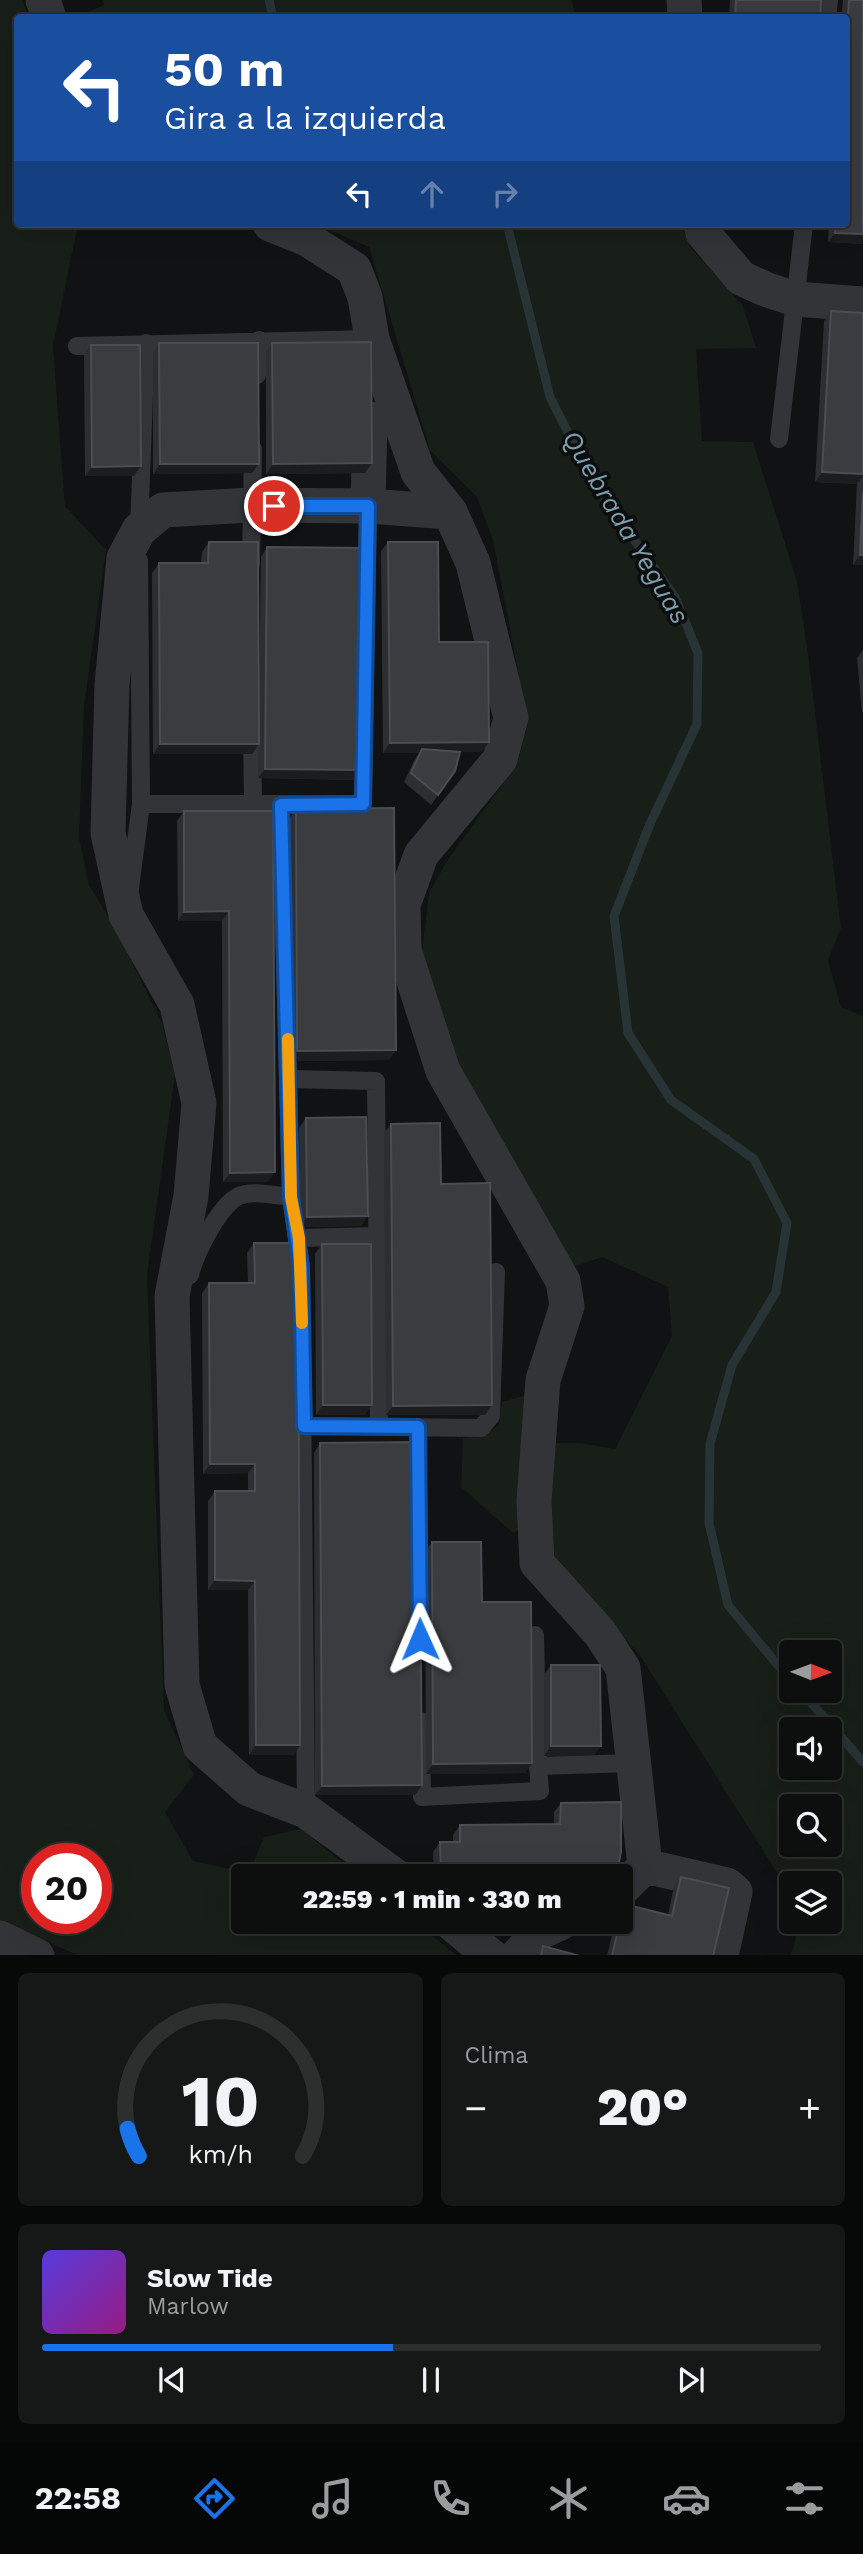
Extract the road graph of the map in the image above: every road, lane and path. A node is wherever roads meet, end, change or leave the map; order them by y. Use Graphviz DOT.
graph roads {
  1 [pos="280,228"];
  2 [pos="702,228"];
  3 [pos="804,228"];
  4 [pos="795,299"];
  5 [pos="863,304"];
  6 [pos="372,339"];
  7 [pos="259,340"];
  8 [pos="146,343"];
  9 [pos="77,346"];
  10 [pos="256,395"];
  11 [pos="254,437"];
  12 [pos="779,439"];
  13 [pos="251,505"];
  14 [pos="368,506"];
  15 [pos="450,512"];
  16 [pos="139,530"];
  17 [pos="251,586"];
  18 [pos="252,708"];
  19 [pos="253,803"];
  20 [pos="141,804"];
  21 [pos="281,805"];
  22 [pos="126,915"];
  23 [pos="289,1079"];
  24 [pos="291,1197"];
  25 [pos="376,1236"];
  26 [pos="299,1238"];
  27 [pos="496,1272"];
  28 [pos="175,1334"];
  29 [pos="304,1426"];
  30 [pos="379,1427"];
  31 [pos="418,1427"];
  32 [pos="418,1481"];
  33 [pos="535,1635"];
  34 [pos="421,1701"];
  35 [pos="632,1763"];
  36 [pos="538,1766"];
  37 [pos="306,1811"];
  38 [pos="379,1864"];
  39 [pos="645,1866"];
  40 [pos="633,1878"];
  41 [pos="465,1934"];
  42 [pos="537,1934"];
  43 [pos="0,1938"];
  44 [pos="37,1955"];
  45 [pos="491,1955"];
  46 [pos="517,1955"];
  47 [pos="722,1955"];
  1 -- 6 [label="street"];
  2 -- 4 [label="street"];
  3 -- 4 [label="lane"];
  4 -- 5 [label="street"];
  4 -- 12 [label="lane"];
  6 -- 7 [label="lane"];
  6 -- 14 [label="street"];
  6 -- 15 [label="street"];
  7 -- 8 [label="lane"];
  7 -- 10 [label="lane"];
  8 -- 9 [label="lane"];
  8 -- 16 [label="lane"];
  11 -- 13 [label="lane"];
  13 -- 14 [label="street"];
  13 -- 16 [label="street"];
  13 -- 17 [label="lane"];
  14 -- 15 [label="street"];
  14 -- 21 [label="lane"];
  15 -- 35 [label="street"];
  16 -- 20 [label="lane"];
  16 -- 22 [label="street"];
  18 -- 19 [label="lane"];
  19 -- 20 [label="lane"];
  19 -- 21 [label="lane"];
  20 -- 22 [label="lane"];
  21 -- 23 [label="lane"];
  22 -- 28 [label="street"];
  23 -- 24 [label="lane"];
  23 -- 25 [label="lane"];
  24 -- 26 [label="lane"];
  24 -- 28 [label="lane"];
  25 -- 26 [label="lane"];
  25 -- 30 [label="lane"];
  26 -- 29 [label="lane"];
  27 -- 31 [label="lane"];
  28 -- 37 [label="street"];
  29 -- 30 [label="lane"];
  29 -- 37 [label="lane"];
  30 -- 31 [label="lane"];
  31 -- 32 [label="lane"];
  33 -- 36 [label="lane"];
  34 -- 36 [label="lane"];
  35 -- 36 [label="lane"];
  35 -- 39 [label="street"];
  37 -- 38 [label="street"];
  39 -- 40 [label="street"];
  39 -- 47 [label="street"];
  41 -- 45 [label="street"];
  42 -- 46 [label="street"];
  43 -- 44 [label="street"];
}
